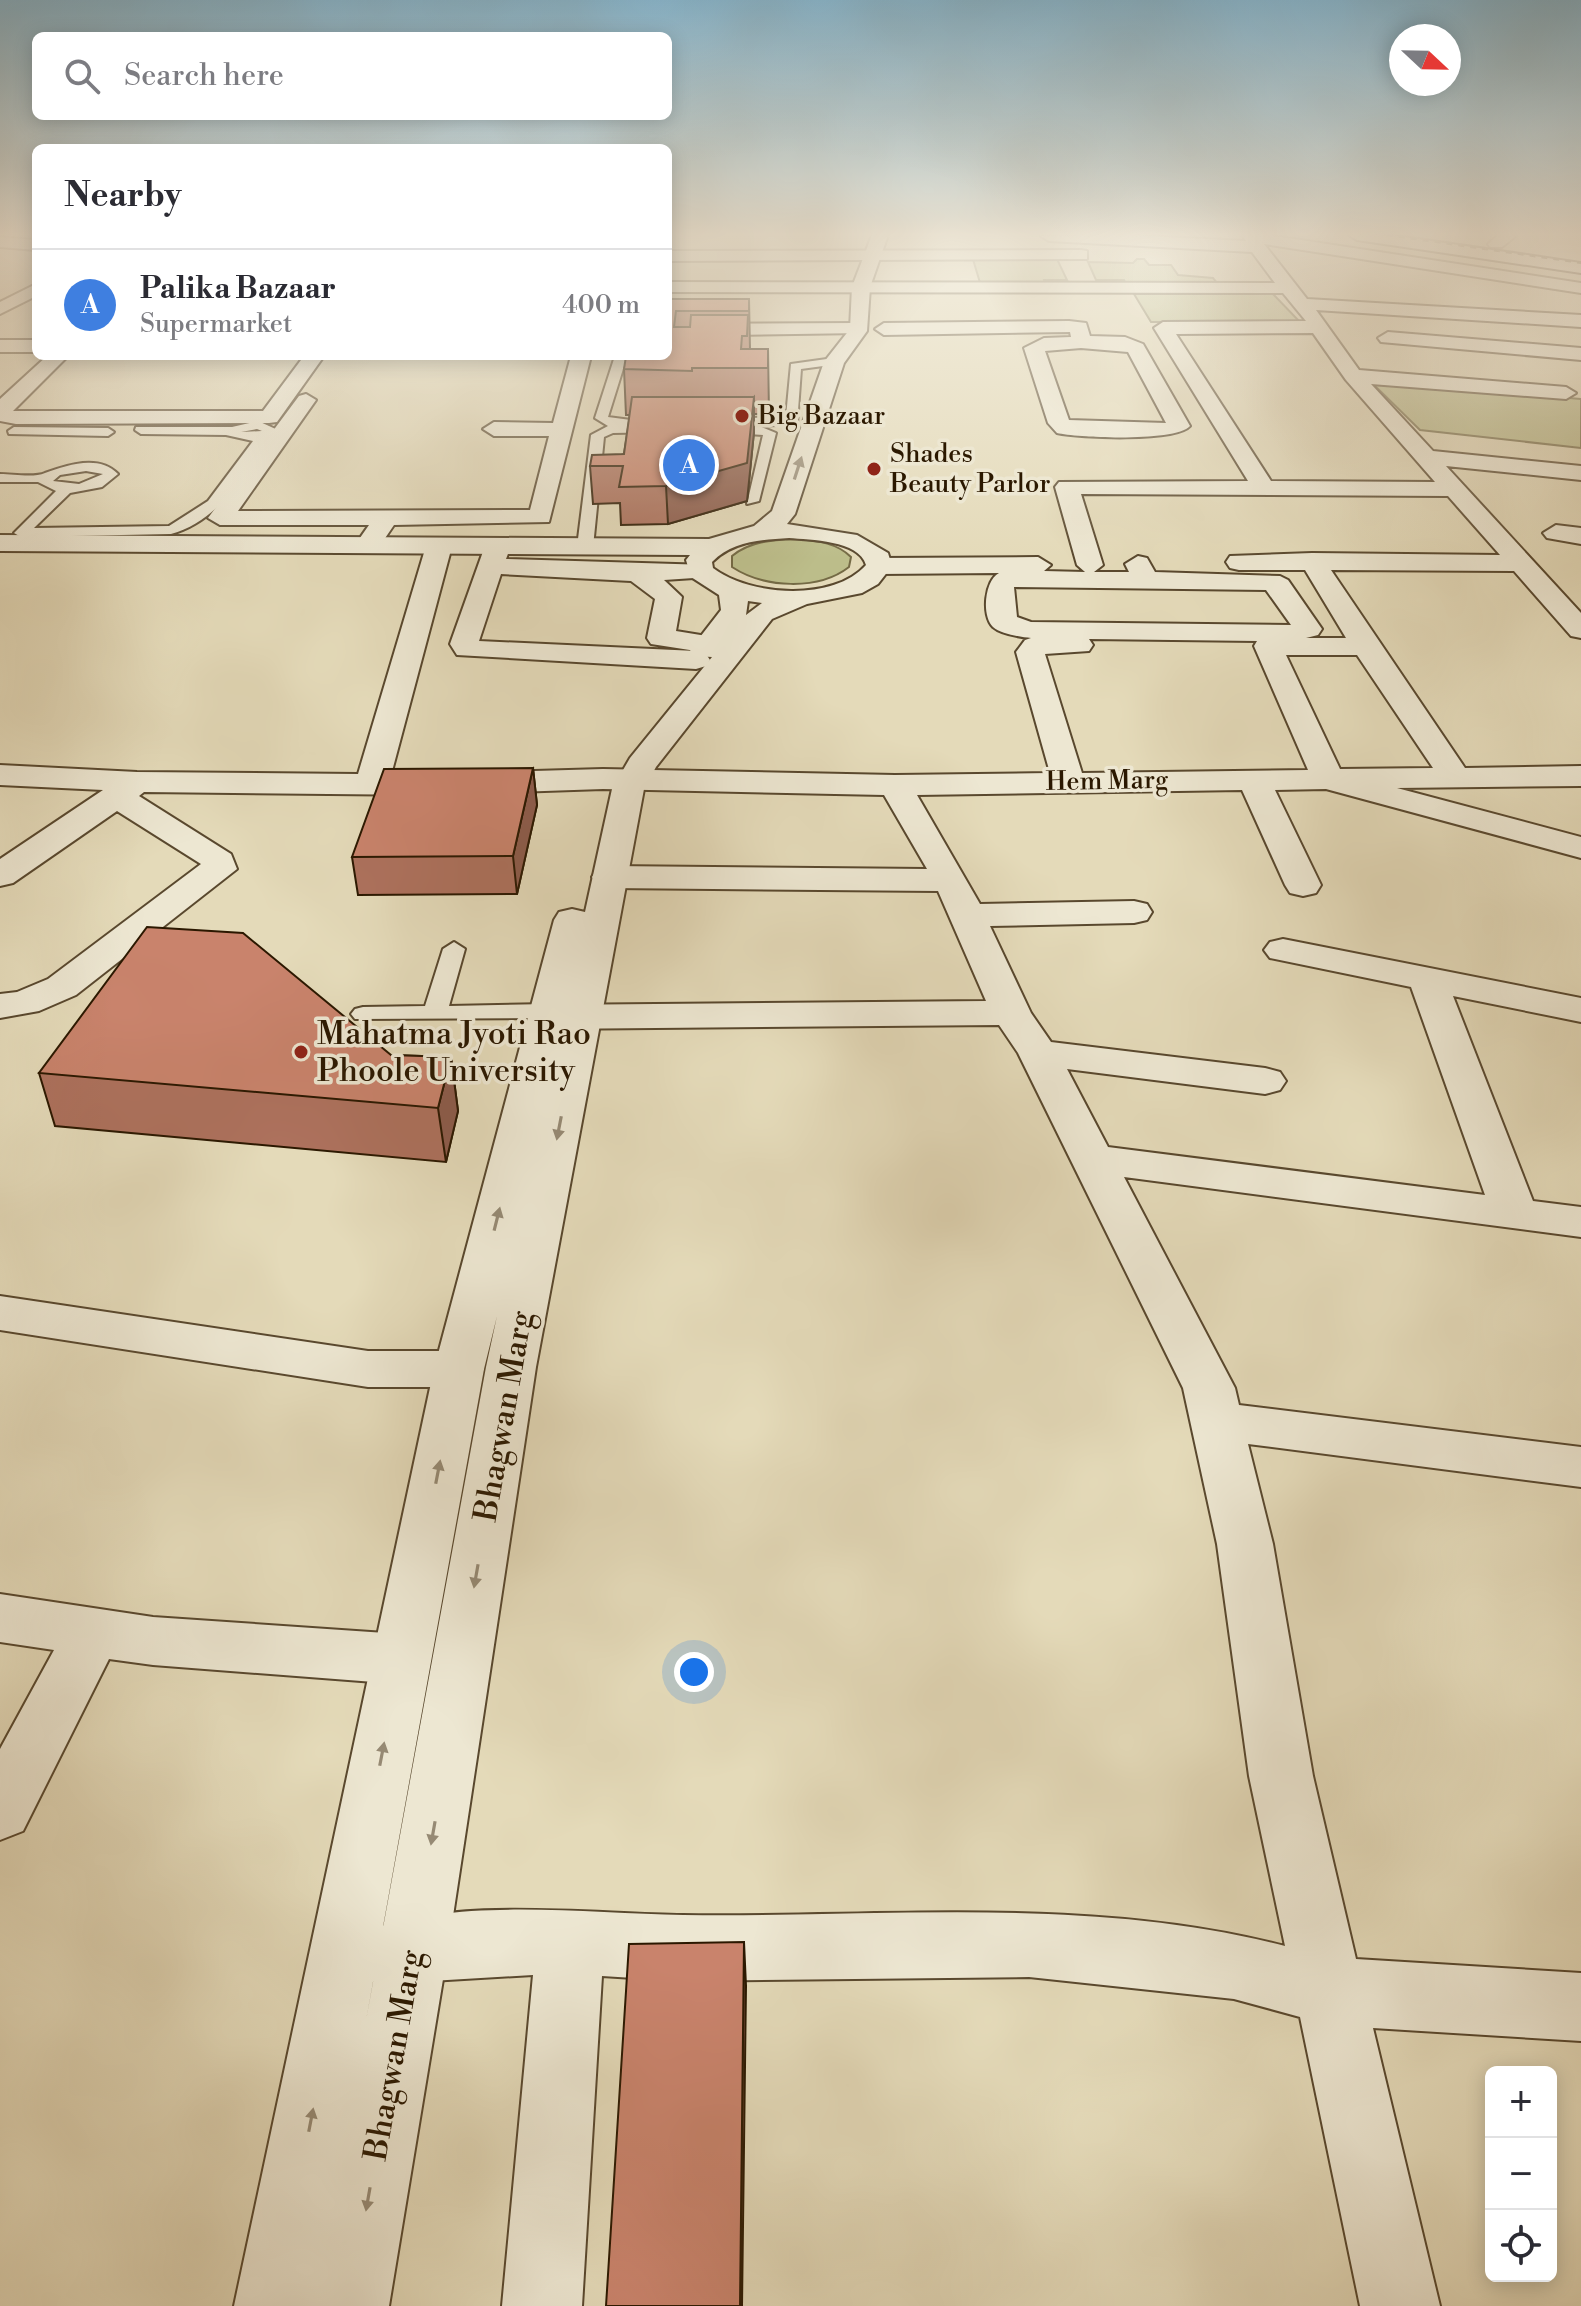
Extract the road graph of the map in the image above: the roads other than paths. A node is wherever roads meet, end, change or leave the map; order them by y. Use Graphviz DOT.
graph roads {
  1 [pos="852,343"];
  2 [pos="868,343"];
  3 [pos="1010,343"];
  4 [pos="1050,343"];
  5 [pos="1123,343"];
  6 [pos="1160,343"];
  7 [pos="1329,343"];
  8 [pos="1439,343"];
  9 [pos="0,346"];
  10 [pos="32,346"];
  11 [pos="32,349"];
  12 [pos="1574,354"];
  13 [pos="54,360"];
  14 [pos="311,360"];
  15 [pos="336,360"];
  16 [pos="580,360"];
  17 [pos="620,360"];
  18 [pos="834,362"];
  19 [pos="864,362"];
  20 [pos="7,368"];
  21 [pos="1353,376"];
  22 [pos="1573,393"];
  23 [pos="0,425"];
  24 [pos="496,425"];
  25 [pos="563,426"];
  26 [pos="14,431"];
  27 [pos="0,436"];
  28 [pos="1232,440"];
  29 [pos="113,443"];
  30 [pos="1426,457"];
  31 [pos="1581,473"];
  32 [pos="0,478"];
  33 [pos="45,478"];
  34 [pos="67,488"];
  35 [pos="1264,488"];
  36 [pos="1458,489"];
  37 [pos="752,501"];
  38 [pos="387,518"];
  39 [pos="761,533"];
  40 [pos="11,540"];
  41 [pos="368,545"];
  42 [pos="439,546"];
  43 [pos="585,547"];
  44 [pos="495,556"];
  45 [pos="705,559"];
  46 [pos="1312,561"];
  47 [pos="1520,563"];
  48 [pos="1090,565"];
  49 [pos="879,566"];
  50 [pos="1142,572"];
  51 [pos="638,573"];
  52 [pos="732,590"];
  53 [pos="801,597"];
  54 [pos="1552,597"];
  55 [pos="1581,600"];
  56 [pos="1581,630"];
  57 [pos="661,638"];
  58 [pos="1268,646"];
  59 [pos="1366,647"];
  60 [pos="702,652"];
  61 [pos="637,658"];
  62 [pos="1104,752"];
  63 [pos="1324,768"];
  64 [pos="0,775"];
  65 [pos="1580,777"];
  66 [pos="1253,778"];
  67 [pos="618,779"];
  68 [pos="1457,779"];
  69 [pos="1069,782"];
  70 [pos="372,784"];
  71 [pos="895,785"];
  72 [pos="126,789"];
  73 [pos="1581,848"];
  74 [pos="0,875"];
  75 [pos="610,877"];
  76 [pos="1303,885"];
  77 [pos="960,898"];
  78 [pos="1134,912"];
  79 [pos="454,949"];
  80 [pos="1283,950"];
  81 [pos="1427,979"];
  82 [pos="0,1006"];
  83 [pos="1581,1010"];
  84 [pos="435,1013"];
  85 [pos="363,1014"];
  86 [pos="559,1015"];
  87 [pos="1025,1033"];
  88 [pos="1265,1081"];
  89 [pos="1092,1159"];
  90 [pos="1515,1214"];
  91 [pos="1581,1222"];
  92 [pos="0,1313"];
  93 [pos="459,1369"];
  94 [pos="1216,1421"];
  95 [pos="1581,1467"];
  96 [pos="0,1618"];
  97 [pos="94,1631"];
  98 [pos="400,1659"];
  99 [pos="0,1811"];
  100 [pos="570,1941"];
  101 [pos="414,1949"];
  102 [pos="340,1968"];
  103 [pos="1328,1991"];
  104 [pos="1581,2007"];
  105 [pos="274,2306"];
  106 [pos="349,2306"];
  107 [pos="542,2306"];
  108 [pos="1400,2306"];
  1 -- 18 [label="street"];
  2 -- 19 [label="street"];
  3 -- 28 [label="street"];
  4 -- 5 [label="street"];
  6 -- 28 [label="street"];
  7 -- 21 [label="street"];
  8 -- 12 [label="street"];
  9 -- 10 [label="street"];
  11 -- 20 [label="street"];
  12 -- 22 [label="street"];
  13 -- 14 [label="street"];
  15 -- 38 [label="street"];
  16 -- 25 [label="street"];
  17 -- 43 [label="lane"];
  18 -- 37 [label="lane"];
  39 -- 18 [label="street, one-way"];
  21 -- 22 [label="street"];
  21 -- 30 [label="street"];
  23 -- 26 [label="lane"];
  24 -- 25 [label="street"];
  25 -- 38 [label="street"];
  26 -- 27 [label="lane"];
  26 -- 29 [label="lane"];
  28 -- 35 [label="street"];
  29 -- 33 [label="lane"];
  29 -- 34 [label="lane"];
  29 -- 40 [label="lane"];
  30 -- 31 [label="street"];
  30 -- 36 [label="street"];
  32 -- 33 [label="lane"];
  33 -- 34 [label="lane"];
  34 -- 40 [label="lane"];
  35 -- 36 [label="street"];
  35 -- 48 [label="street"];
  36 -- 47 [label="street"];
  38 -- 41 [label="street"];
  39 -- 45 [label="street"];
  39 -- 49 [label="street"];
  40 -- 41 [label="street"];
  41 -- 42 [label="street"];
  42 -- 44 [label="street"];
  42 -- 70 [label="street"];
  43 -- 44 [label="street"];
  43 -- 45 [label="street"];
  44 -- 51 [label="street"];
  44 -- 61 [label="street"];
  45 -- 51 [label="street"];
  45 -- 52 [label="street"];
  46 -- 47 [label="street"];
  46 -- 50 [label="street"];
  46 -- 59 [label="street"];
  47 -- 54 [label="street"];
  48 -- 49 [label="street"];
  48 -- 50 [label="street"];
  49 -- 53 [label="street"];
  50 -- 50 [label="street"];
  51 -- 57 [label="street"];
  52 -- 53 [label="street"];
  52 -- 60 [label="street, Bhagwan Marg"];
  53 -- 67 [label="street, Bhagwan Marg"];
  54 -- 55 [label="street"];
  54 -- 56 [label="street"];
  57 -- 60 [label="street"];
  57 -- 61 [label="street"];
  58 -- 59 [label="street"];
  58 -- 63 [label="street"];
  58 -- 69 [label="street"];
  59 -- 68 [label="street"];
  60 -- 61 [label="street"];
  60 -- 67 [label="street, Bhagwan Marg"];
  62 -- 63 [label="street"];
  63 -- 66 [label="street, Hem Marg"];
  63 -- 68 [label="street, Hem Marg"];
  63 -- 73 [label="street"];
  64 -- 72 [label="street, Hem Marg"];
  65 -- 68 [label="street, Hem Marg"];
  66 -- 69 [label="street, Hem Marg"];
  66 -- 76 [label="street"];
  67 -- 70 [label="street, Hem Marg"];
  67 -- 71 [label="street, Hem Marg"];
  67 -- 75 [label="street, Bhagwan Marg"];
  67 -- 86 [label="street, Bhagwan Marg"];
  69 -- 71 [label="street, Hem Marg"];
  70 -- 72 [label="street, Hem Marg"];
  71 -- 77 [label="street"];
  72 -- 74 [label="street"];
  72 -- 82 [label="street"];
  75 -- 77 [label="street"];
  75 -- 86 [label="street, Bhagwan Marg"];
  77 -- 78 [label="street"];
  77 -- 87 [label="street"];
  79 -- 84 [label="lane"];
  80 -- 81 [label="street"];
  81 -- 83 [label="street"];
  81 -- 90 [label="street"];
  84 -- 85 [label="lane"];
  84 -- 86 [label="lane"];
  86 -- 87 [label="street"];
  93 -- 86 [label="street, Bhagwan Marg, one-way"];
  86 -- 101 [label="street, Bhagwan Marg, one-way"];
  87 -- 88 [label="street"];
  87 -- 89 [label="street"];
  89 -- 90 [label="street"];
  89 -- 94 [label="street"];
  90 -- 91 [label="street"];
  92 -- 93 [label="street"];
  98 -- 93 [label="street, Bhagwan Marg, one-way"];
  94 -- 95 [label="street"];
  94 -- 103 [label="street"];
  96 -- 97 [label="street"];
  97 -- 98 [label="street"];
  97 -- 99 [label="street"];
  102 -- 98 [label="street, Bhagwan Marg, one-way"];
  100 -- 101 [label="street"];
  100 -- 103 [label="street"];
  100 -- 107 [label="street"];
  101 -- 102 [label="street"];
  101 -- 106 [label="street, Bhagwan Marg, one-way"];
  105 -- 102 [label="street, Bhagwan Marg, one-way"];
  103 -- 104 [label="street"];
  103 -- 108 [label="street"];
}
